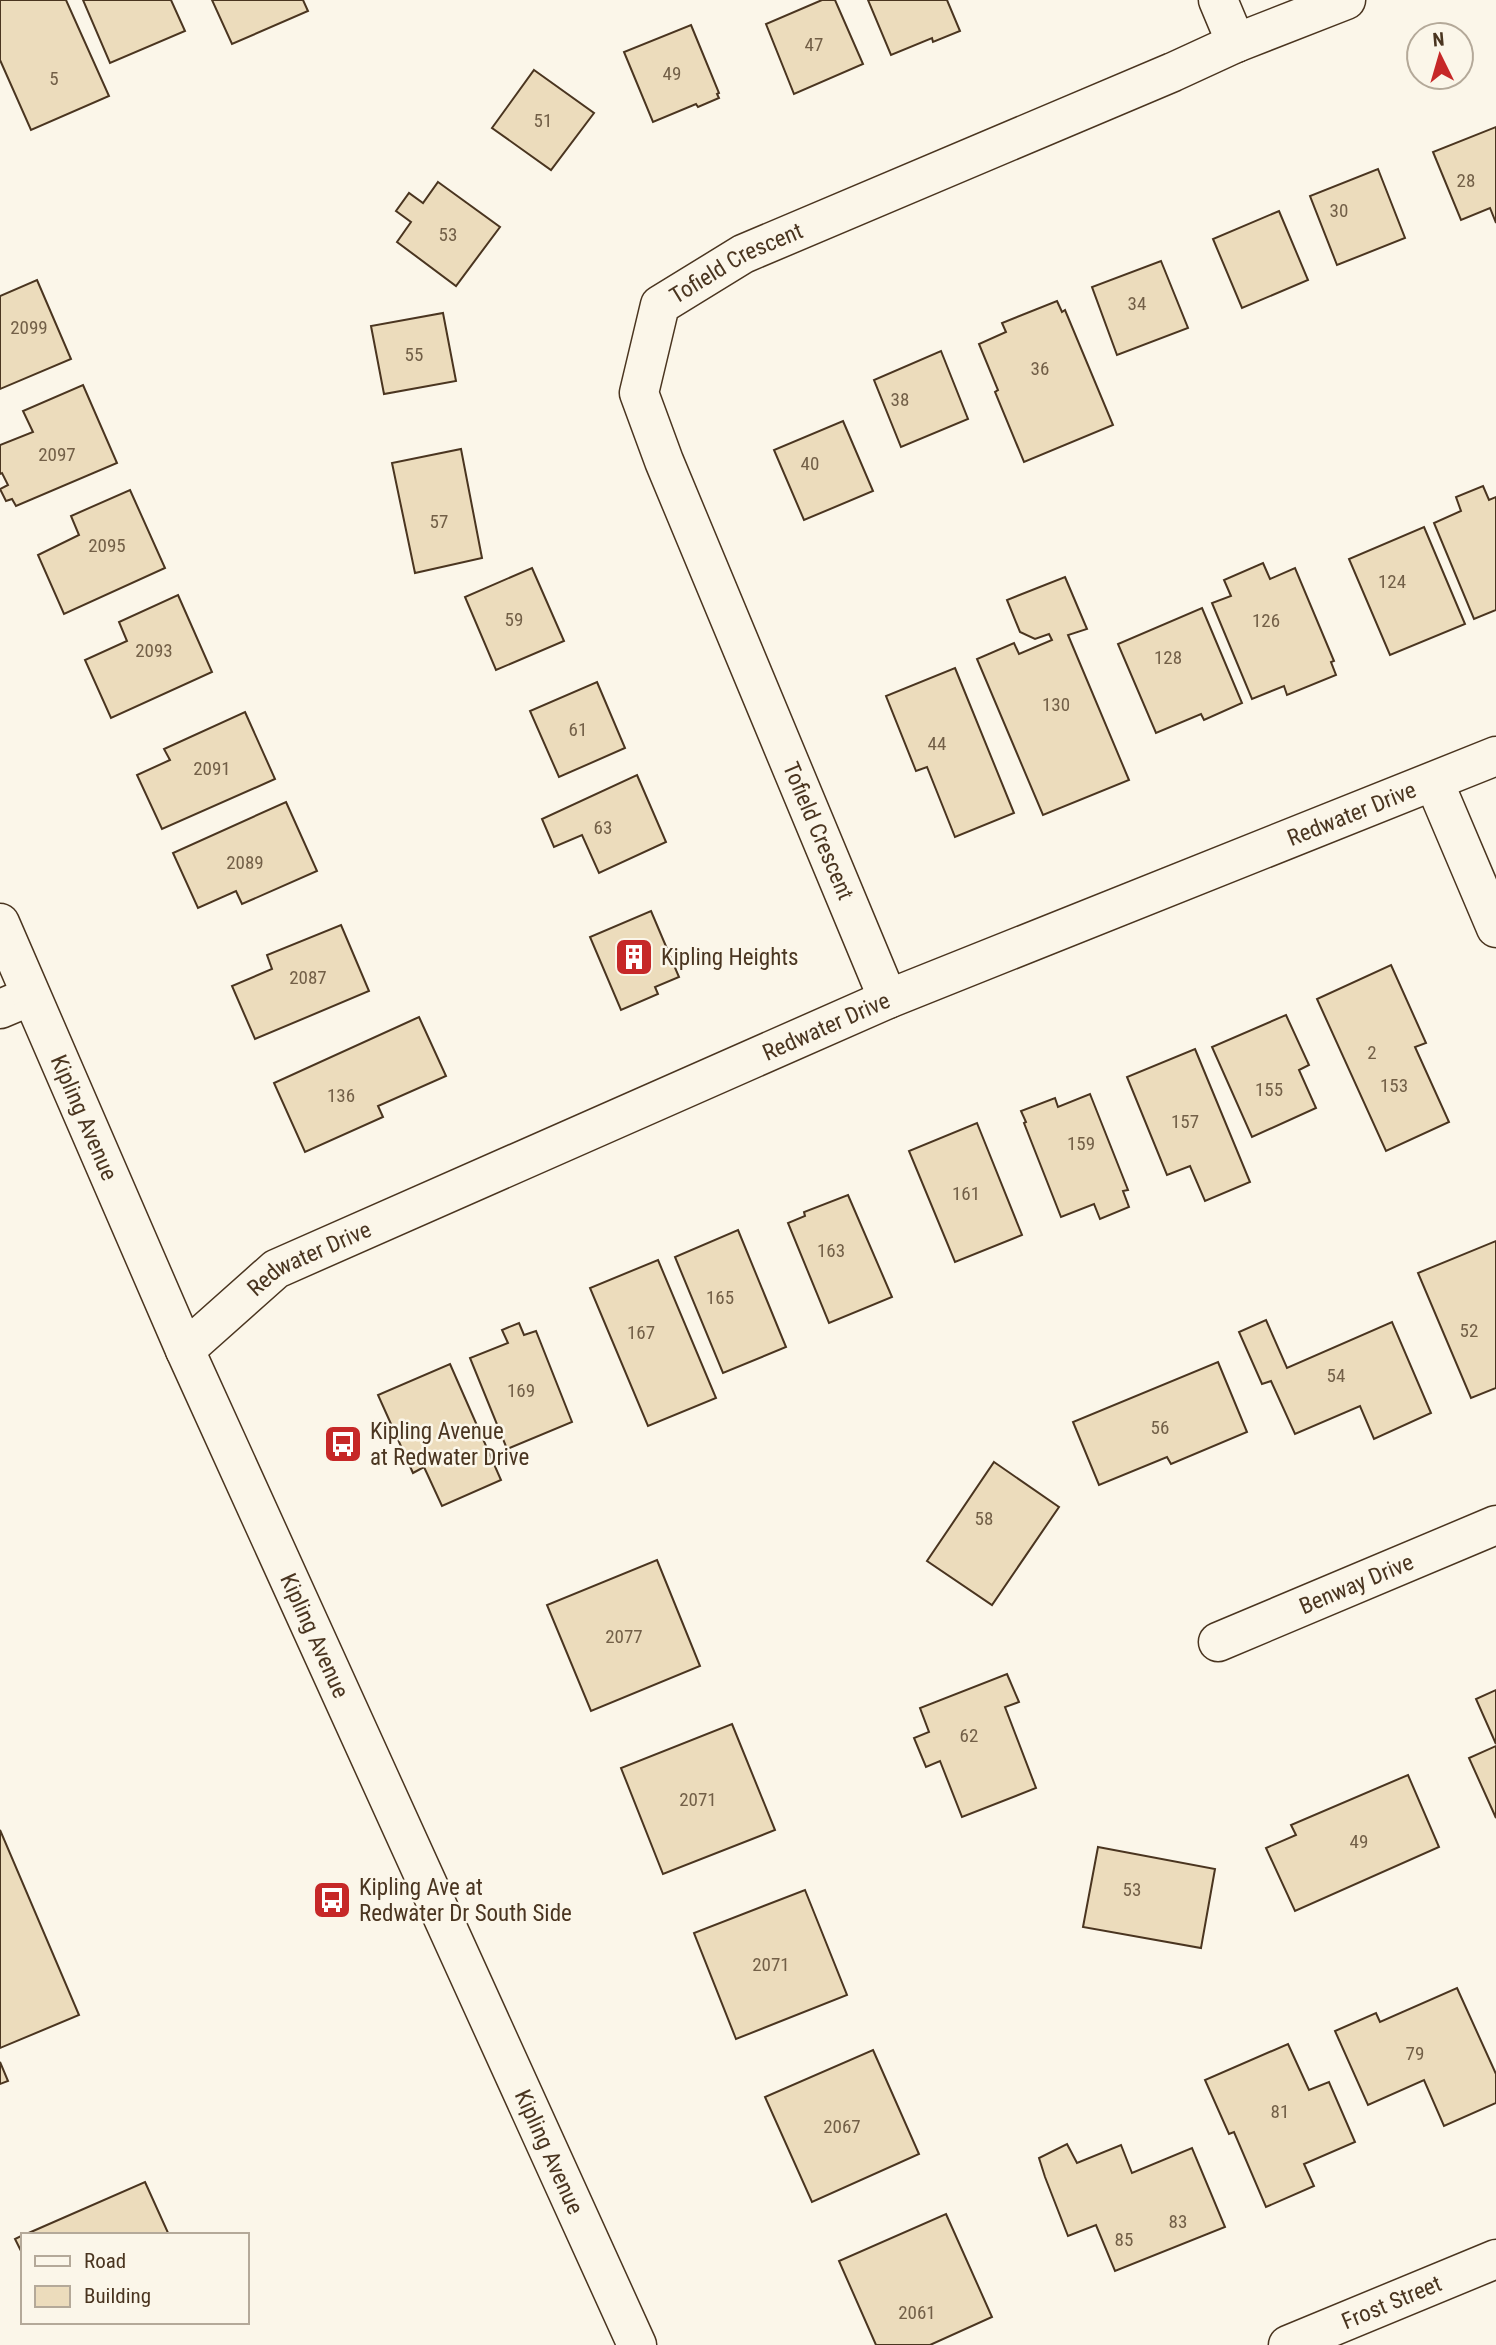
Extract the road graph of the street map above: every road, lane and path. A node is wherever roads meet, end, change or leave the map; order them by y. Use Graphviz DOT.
graph roads {
  1 [pos="1218,0"];
  2 [pos="1346,0"];
  3 [pos="1236,43"];
  4 [pos="1496,756"];
  5 [pos="1434,782"];
  6 [pos="0,923"];
  7 [pos="1496,928"];
  8 [pos="888,999"];
  9 [pos="16,1003"];
  10 [pos="185,1350"];
  11 [pos="1496,1525"];
  12 [pos="1218,1642"];
  13 [pos="1496,2259"];
  14 [pos="636,2345"];
  15 [pos="1288,2345"];
  1 -- 3 [label="street"];
  2 -- 3 [label="street, Tofield Crescent"];
  3 -- 8 [label="street, Tofield Crescent"];
  4 -- 5 [label="street, Redwater Drive"];
  5 -- 7 [label="street"];
  5 -- 8 [label="street, Redwater Drive"];
  6 -- 9 [label="street, Kipling Avenue"];
  8 -- 10 [label="street, Redwater Drive"];
  9 -- 10 [label="street, Kipling Avenue"];
  10 -- 14 [label="street, Kipling Avenue"];
  11 -- 12 [label="street, Benway Drive"];
  13 -- 15 [label="street, Frost Street"];
}
